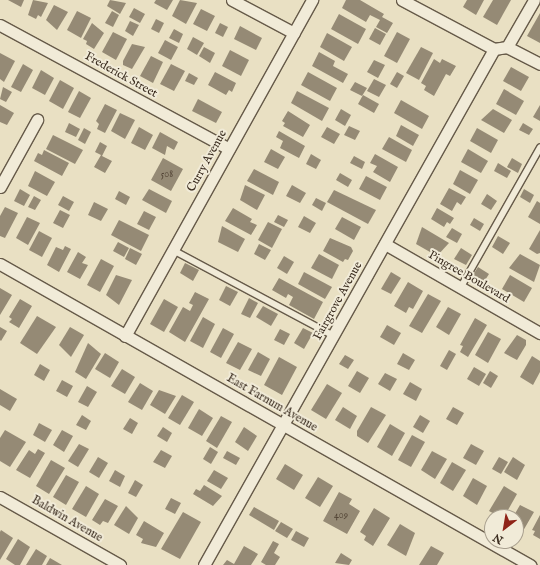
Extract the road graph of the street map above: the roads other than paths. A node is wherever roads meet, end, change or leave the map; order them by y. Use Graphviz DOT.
graph roads {
  1 [pos="232,0"];
  2 [pos="312,0"];
  3 [pos="402,0"];
  4 [pos="534,0"];
  5 [pos="0,25"];
  6 [pos="294,33"];
  7 [pos="507,47"];
  8 [pos="494,49"];
  9 [pos="540,64"];
  10 [pos="37,120"];
  11 [pos="540,148"];
  12 [pos="229,149"];
  13 [pos="0,187"];
  14 [pos="385,244"];
  15 [pos="173,250"];
  16 [pos="0,264"];
  17 [pos="461,287"];
  18 [pos="540,332"];
  19 [pos="126,336"];
  20 [pos="334,336"];
  21 [pos="283,424"];
  22 [pos="0,496"];
  23 [pos="120,565"];
  24 [pos="204,565"];
  25 [pos="530,565"];
  1 -- 6 [label="street"];
  2 -- 6 [label="street, Curry Avenue"];
  3 -- 8 [label="street"];
  4 -- 7 [label="street"];
  5 -- 12 [label="street, Frederick Street"];
  6 -- 12 [label="street, Curry Avenue"];
  7 -- 8 [label="street"];
  7 -- 9 [label="street"];
  8 -- 14 [label="street, Fairgrove Avenue"];
  10 -- 13 [label="street"];
  11 -- 17 [label="lane"];
  12 -- 15 [label="street, Curry Avenue"];
  14 -- 17 [label="street, Pingree Boulevard"];
  14 -- 20 [label="street, Fairgrove Avenue"];
  15 -- 19 [label="street, Curry Avenue"];
  15 -- 20 [label="lane"];
  16 -- 19 [label="street, East Farnum Avenue"];
  17 -- 18 [label="street, Pingree Boulevard"];
  19 -- 21 [label="street, East Farnum Avenue"];
  20 -- 21 [label="street, Fairgrove Avenue"];
  21 -- 24 [label="street, Fairgrove Avenue"];
  21 -- 25 [label="street, East Farnum Avenue"];
  22 -- 23 [label="street, Baldwin Avenue"];
}
